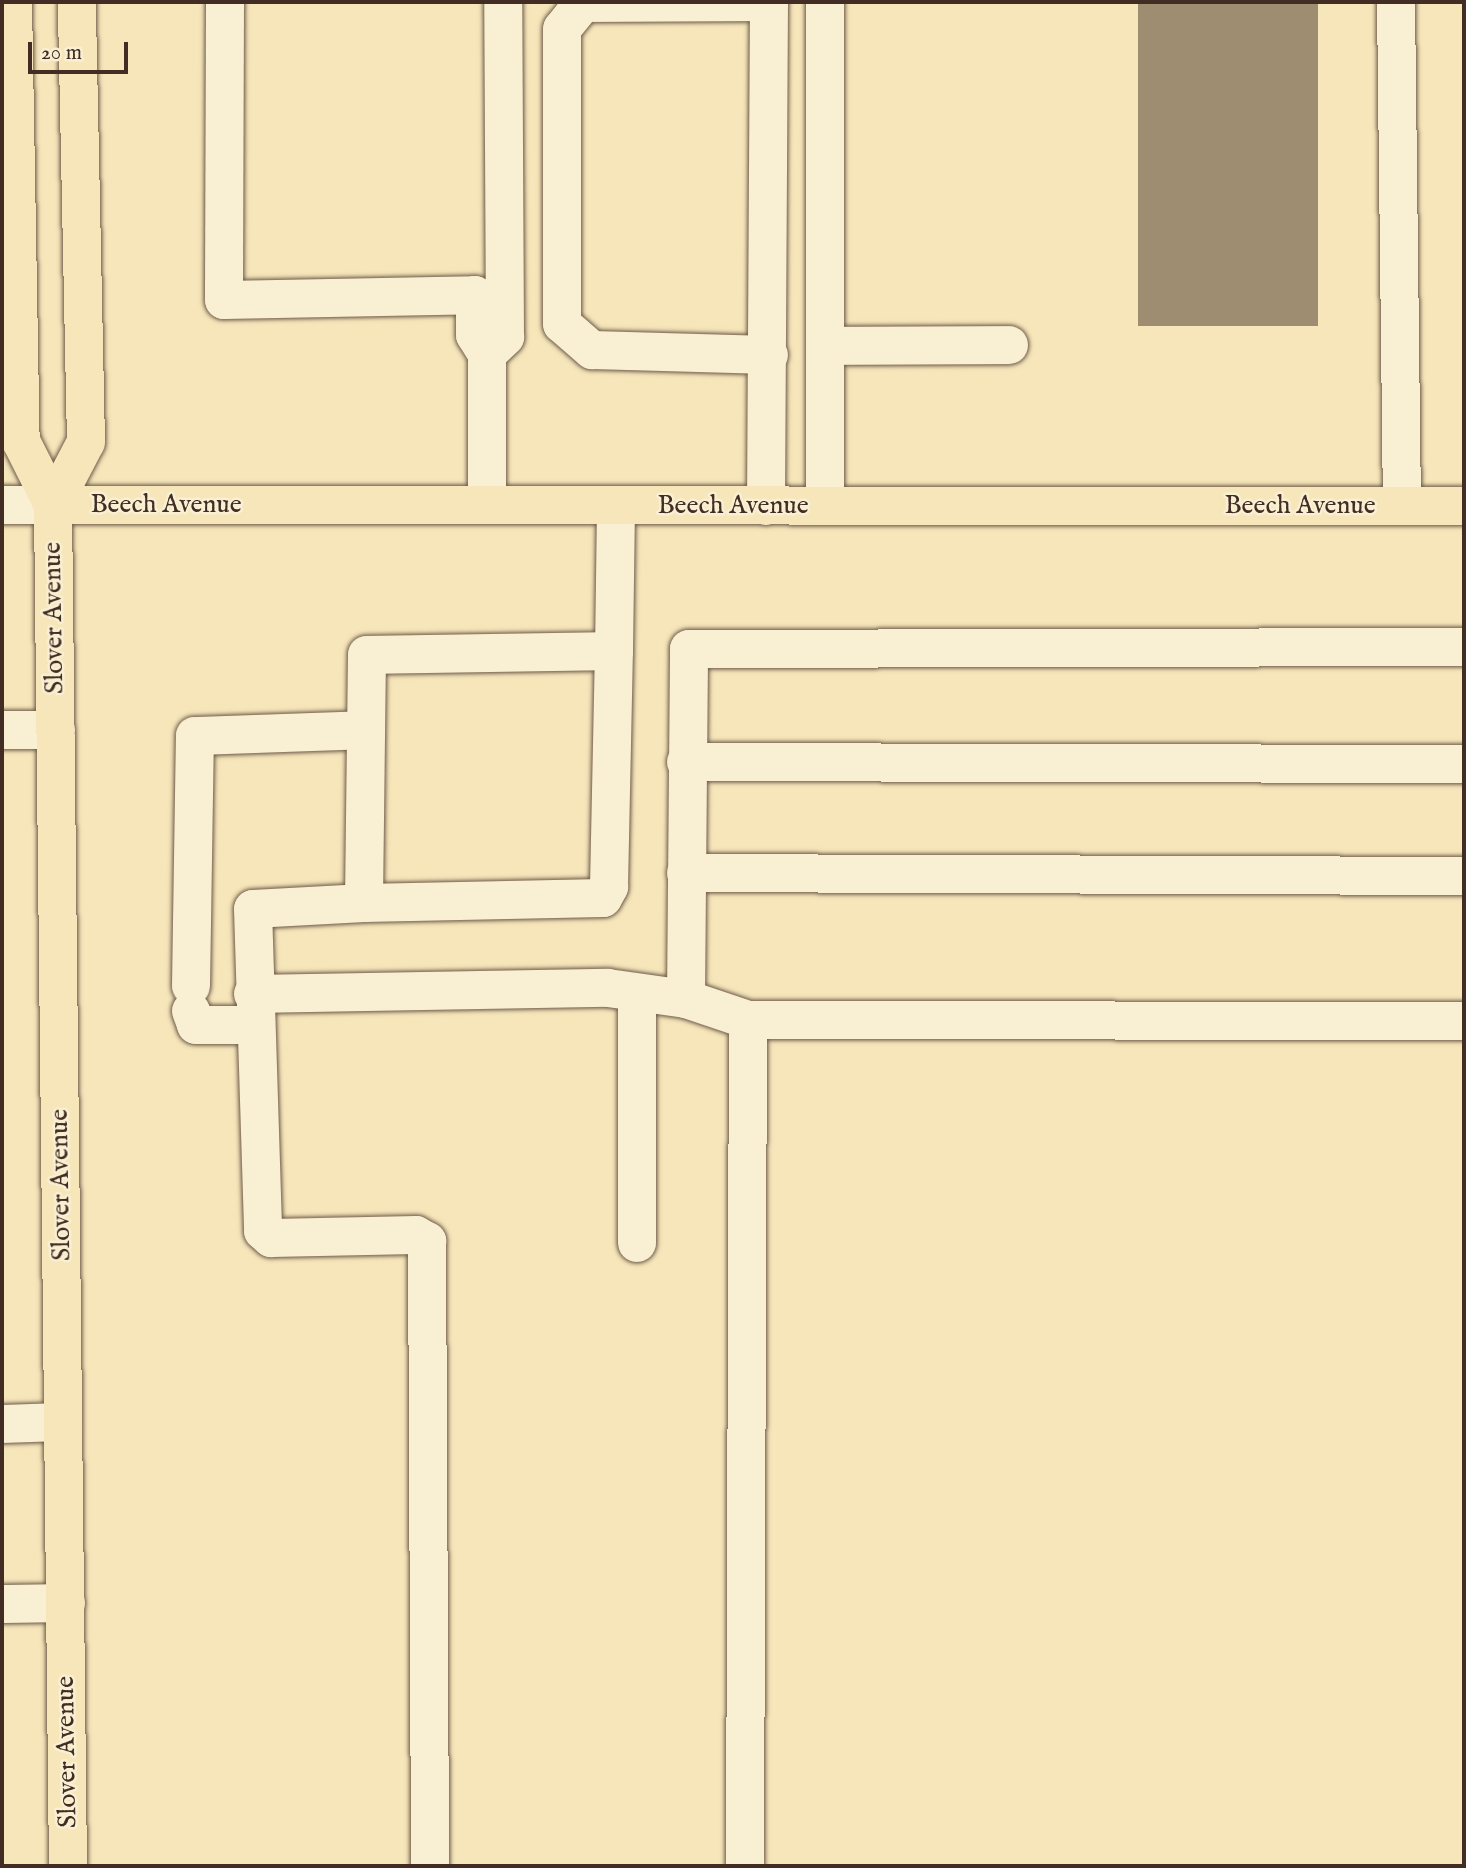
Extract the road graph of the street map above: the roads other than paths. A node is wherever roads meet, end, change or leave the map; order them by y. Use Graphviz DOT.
graph roads {
  1 [pos="13,2"];
  2 [pos="78,2"];
  3 [pos="225,2"];
  4 [pos="503,2"];
  5 [pos="769,2"];
  6 [pos="825,2"];
  7 [pos="1396,2"];
  8 [pos="489,304"];
  9 [pos="1009,345"];
  10 [pos="825,346"];
  11 [pos="769,355"];
  12 [pos="2,505"];
  13 [pos="53,505"];
  14 [pos="487,505"];
  15 [pos="617,506"];
  16 [pos="766,506"];
  17 [pos="825,506"];
  18 [pos="1402,506"];
  19 [pos="1464,506"];
  20 [pos="1464,647"];
  21 [pos="614,652"];
  22 [pos="2,730"];
  23 [pos="56,730"];
  24 [pos="365,730"];
  25 [pos="686,762"];
  26 [pos="1464,764"];
  27 [pos="686,873"];
  28 [pos="1464,876"];
  29 [pos="364,904"];
  30 [pos="637,993"];
  31 [pos="686,999"];
  32 [pos="253,1009"];
  33 [pos="748,1020"];
  34 [pos="1464,1021"];
  35 [pos="637,1243"];
  36 [pos="63,1422"];
  37 [pos="2,1424"];
  38 [pos="65,1603"];
  39 [pos="2,1604"];
  40 [pos="68,1866"];
  41 [pos="429,1866"];
  42 [pos="745,1866"];
  1 -- 13 [label="main road, Slover Avenue"];
  2 -- 13 [label="main road, Slover Avenue"];
  3 -- 8 [label="street"];
  4 -- 8 [label="street"];
  5 -- 11 [label="street"];
  5 -- 11 [label="street"];
  6 -- 10 [label="street"];
  7 -- 18 [label="street"];
  8 -- 14 [label="street"];
  9 -- 10 [label="street"];
  10 -- 17 [label="street"];
  11 -- 16 [label="street"];
  12 -- 13 [label="street, Beech Avenue"];
  13 -- 14 [label="main road, Beech Avenue"];
  13 -- 23 [label="main road, Slover Avenue"];
  14 -- 15 [label="main road, Beech Avenue"];
  15 -- 16 [label="main road, Beech Avenue"];
  15 -- 21 [label="street"];
  16 -- 17 [label="main road, Beech Avenue"];
  17 -- 18 [label="main road, Beech Avenue"];
  18 -- 19 [label="main road, Beech Avenue"];
  20 -- 25 [label="street"];
  21 -- 24 [label="street"];
  21 -- 29 [label="street"];
  22 -- 23 [label="street"];
  23 -- 36 [label="main road, Slover Avenue"];
  24 -- 29 [label="street"];
  24 -- 32 [label="street"];
  25 -- 26 [label="street"];
  25 -- 27 [label="street"];
  27 -- 28 [label="street"];
  27 -- 31 [label="street"];
  29 -- 32 [label="street"];
  30 -- 31 [label="street"];
  30 -- 32 [label="street"];
  30 -- 35 [label="street"];
  31 -- 33 [label="street"];
  32 -- 41 [label="street"];
  33 -- 34 [label="street"];
  33 -- 42 [label="street"];
  36 -- 37 [label="street"];
  36 -- 38 [label="main road, Slover Avenue"];
  38 -- 39 [label="street"];
  38 -- 40 [label="main road, Slover Avenue"];
}
